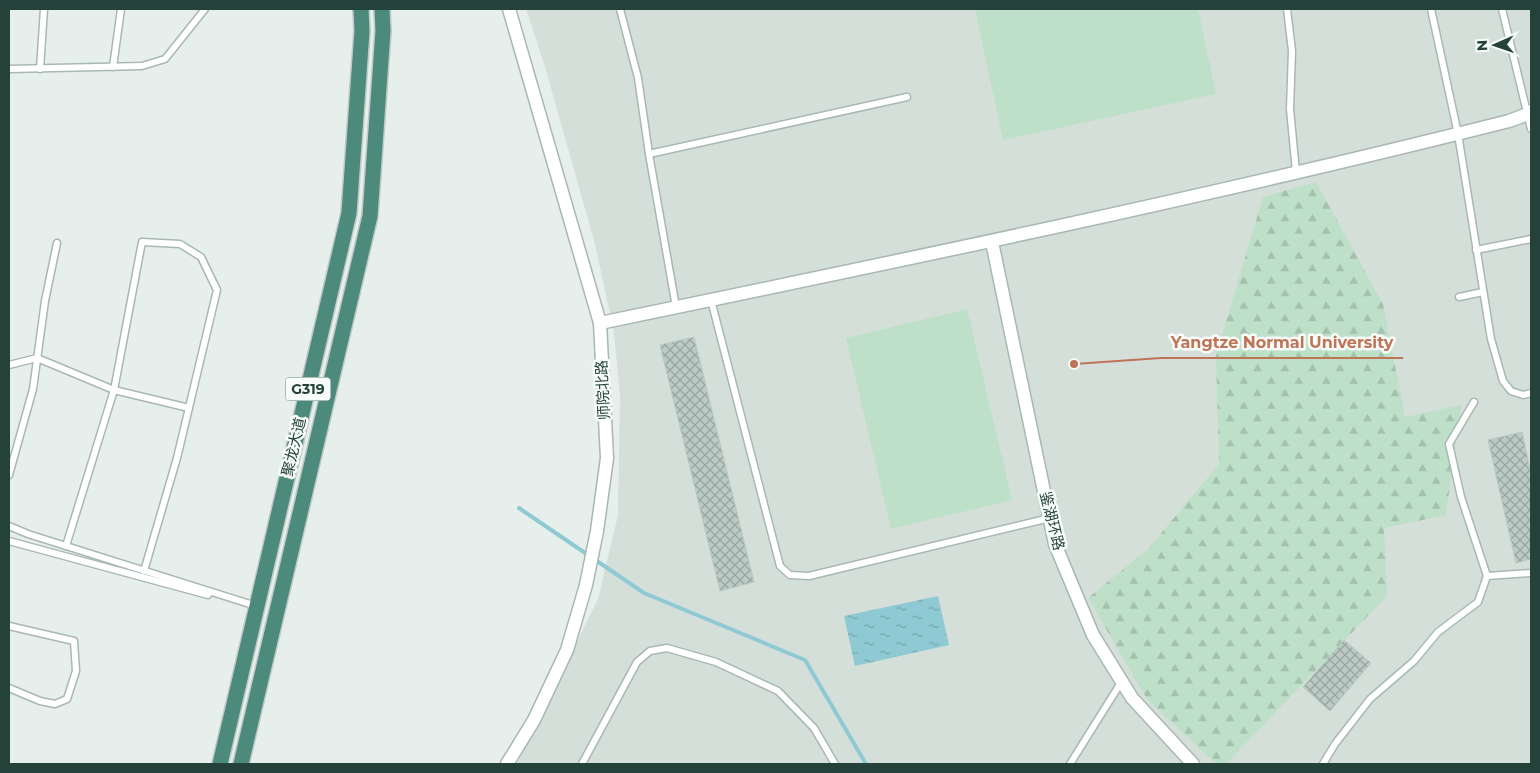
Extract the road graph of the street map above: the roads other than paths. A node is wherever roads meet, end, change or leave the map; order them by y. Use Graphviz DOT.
graph roads {
  1 [pos="44,9"];
  2 [pos="121,9"];
  3 [pos="127,9"];
  4 [pos="205,9"];
  5 [pos="361,9"];
  6 [pos="382,9"];
  7 [pos="509,9"];
  8 [pos="620,9"];
  9 [pos="1287,9"];
  10 [pos="1431,9"];
  11 [pos="1502,9"];
  12 [pos="113,67"];
  13 [pos="40,68"];
  14 [pos="9,69"];
  15 [pos="907,97"];
  16 [pos="1530,113"];
  17 [pos="1531,129"];
  18 [pos="1458,134"];
  19 [pos="649,154"];
  20 [pos="1296,172"];
  21 [pos="1531,239"];
  22 [pos="992,242"];
  23 [pos="57,243"];
  24 [pos="1476,250"];
  25 [pos="1483,292"];
  26 [pos="1458,297"];
  27 [pos="711,300"];
  28 [pos="676,308"];
  29 [pos="600,323"];
  30 [pos="37,358"];
  31 [pos="9,365"];
  32 [pos="114,390"];
  33 [pos="1531,393"];
  34 [pos="1474,402"];
  35 [pos="189,408"];
  36 [pos="9,475"];
  37 [pos="1050,518"];
  38 [pos="9,526"];
  39 [pos="9,541"];
  40 [pos="66,546"];
  41 [pos="144,571"];
  42 [pos="1531,573"];
  43 [pos="1487,576"];
  44 [pos="257,606"];
  45 [pos="9,626"];
  46 [pos="1122,681"];
  47 [pos="9,688"];
  48 [pos="220,764"];
  49 [pos="241,764"];
  50 [pos="507,764"];
  51 [pos="582,764"];
  52 [pos="834,764"];
  53 [pos="1070,764"];
  54 [pos="1193,764"];
  55 [pos="1323,764"];
  1 -- 13 [label="lane"];
  2 -- 3 [label="lane"];
  2 -- 12 [label="lane"];
  4 -- 12 [label="lane"];
  5 -- 44 [label="highway, 聚龙大道 / G319"];
  6 -- 49 [label="highway, 聚龙大道 / G319"];
  7 -- 29 [label="street, 师院北路"];
  8 -- 19 [label="lane"];
  9 -- 20 [label="lane"];
  10 -- 18 [label="lane"];
  11 -- 16 [label="lane"];
  12 -- 13 [label="lane"];
  13 -- 14 [label="lane"];
  15 -- 19 [label="lane"];
  16 -- 17 [label="lane"];
  16 -- 18 [label="street"];
  18 -- 20 [label="street"];
  18 -- 24 [label="lane"];
  19 -- 28 [label="lane"];
  20 -- 22 [label="street"];
  21 -- 24 [label="lane"];
  22 -- 27 [label="street"];
  22 -- 37 [label="street, 鉴湖环路"];
  23 -- 30 [label="lane"];
  24 -- 25 [label="lane"];
  25 -- 26 [label="lane"];
  25 -- 33 [label="lane"];
  27 -- 28 [label="street"];
  27 -- 37 [label="lane"];
  28 -- 29 [label="street"];
  29 -- 50 [label="street, 师院北路"];
  30 -- 31 [label="lane"];
  30 -- 32 [label="lane"];
  30 -- 36 [label="lane"];
  32 -- 35 [label="lane"];
  32 -- 35 [label="lane"];
  32 -- 40 [label="lane"];
  34 -- 43 [label="lane"];
  35 -- 41 [label="lane"];
  37 -- 46 [label="street, 鉴湖环路"];
  38 -- 40 [label="lane"];
  39 -- 44 [label="lane"];
  40 -- 41 [label="lane"];
  41 -- 44 [label="lane"];
  42 -- 43 [label="lane"];
  43 -- 55 [label="lane"];
  44 -- 48 [label="highway, 聚龙大道 / G319"];
  45 -- 47 [label="lane"];
  46 -- 53 [label="lane"];
  46 -- 54 [label="street, 鉴湖环路"];
  51 -- 52 [label="lane"];
}
